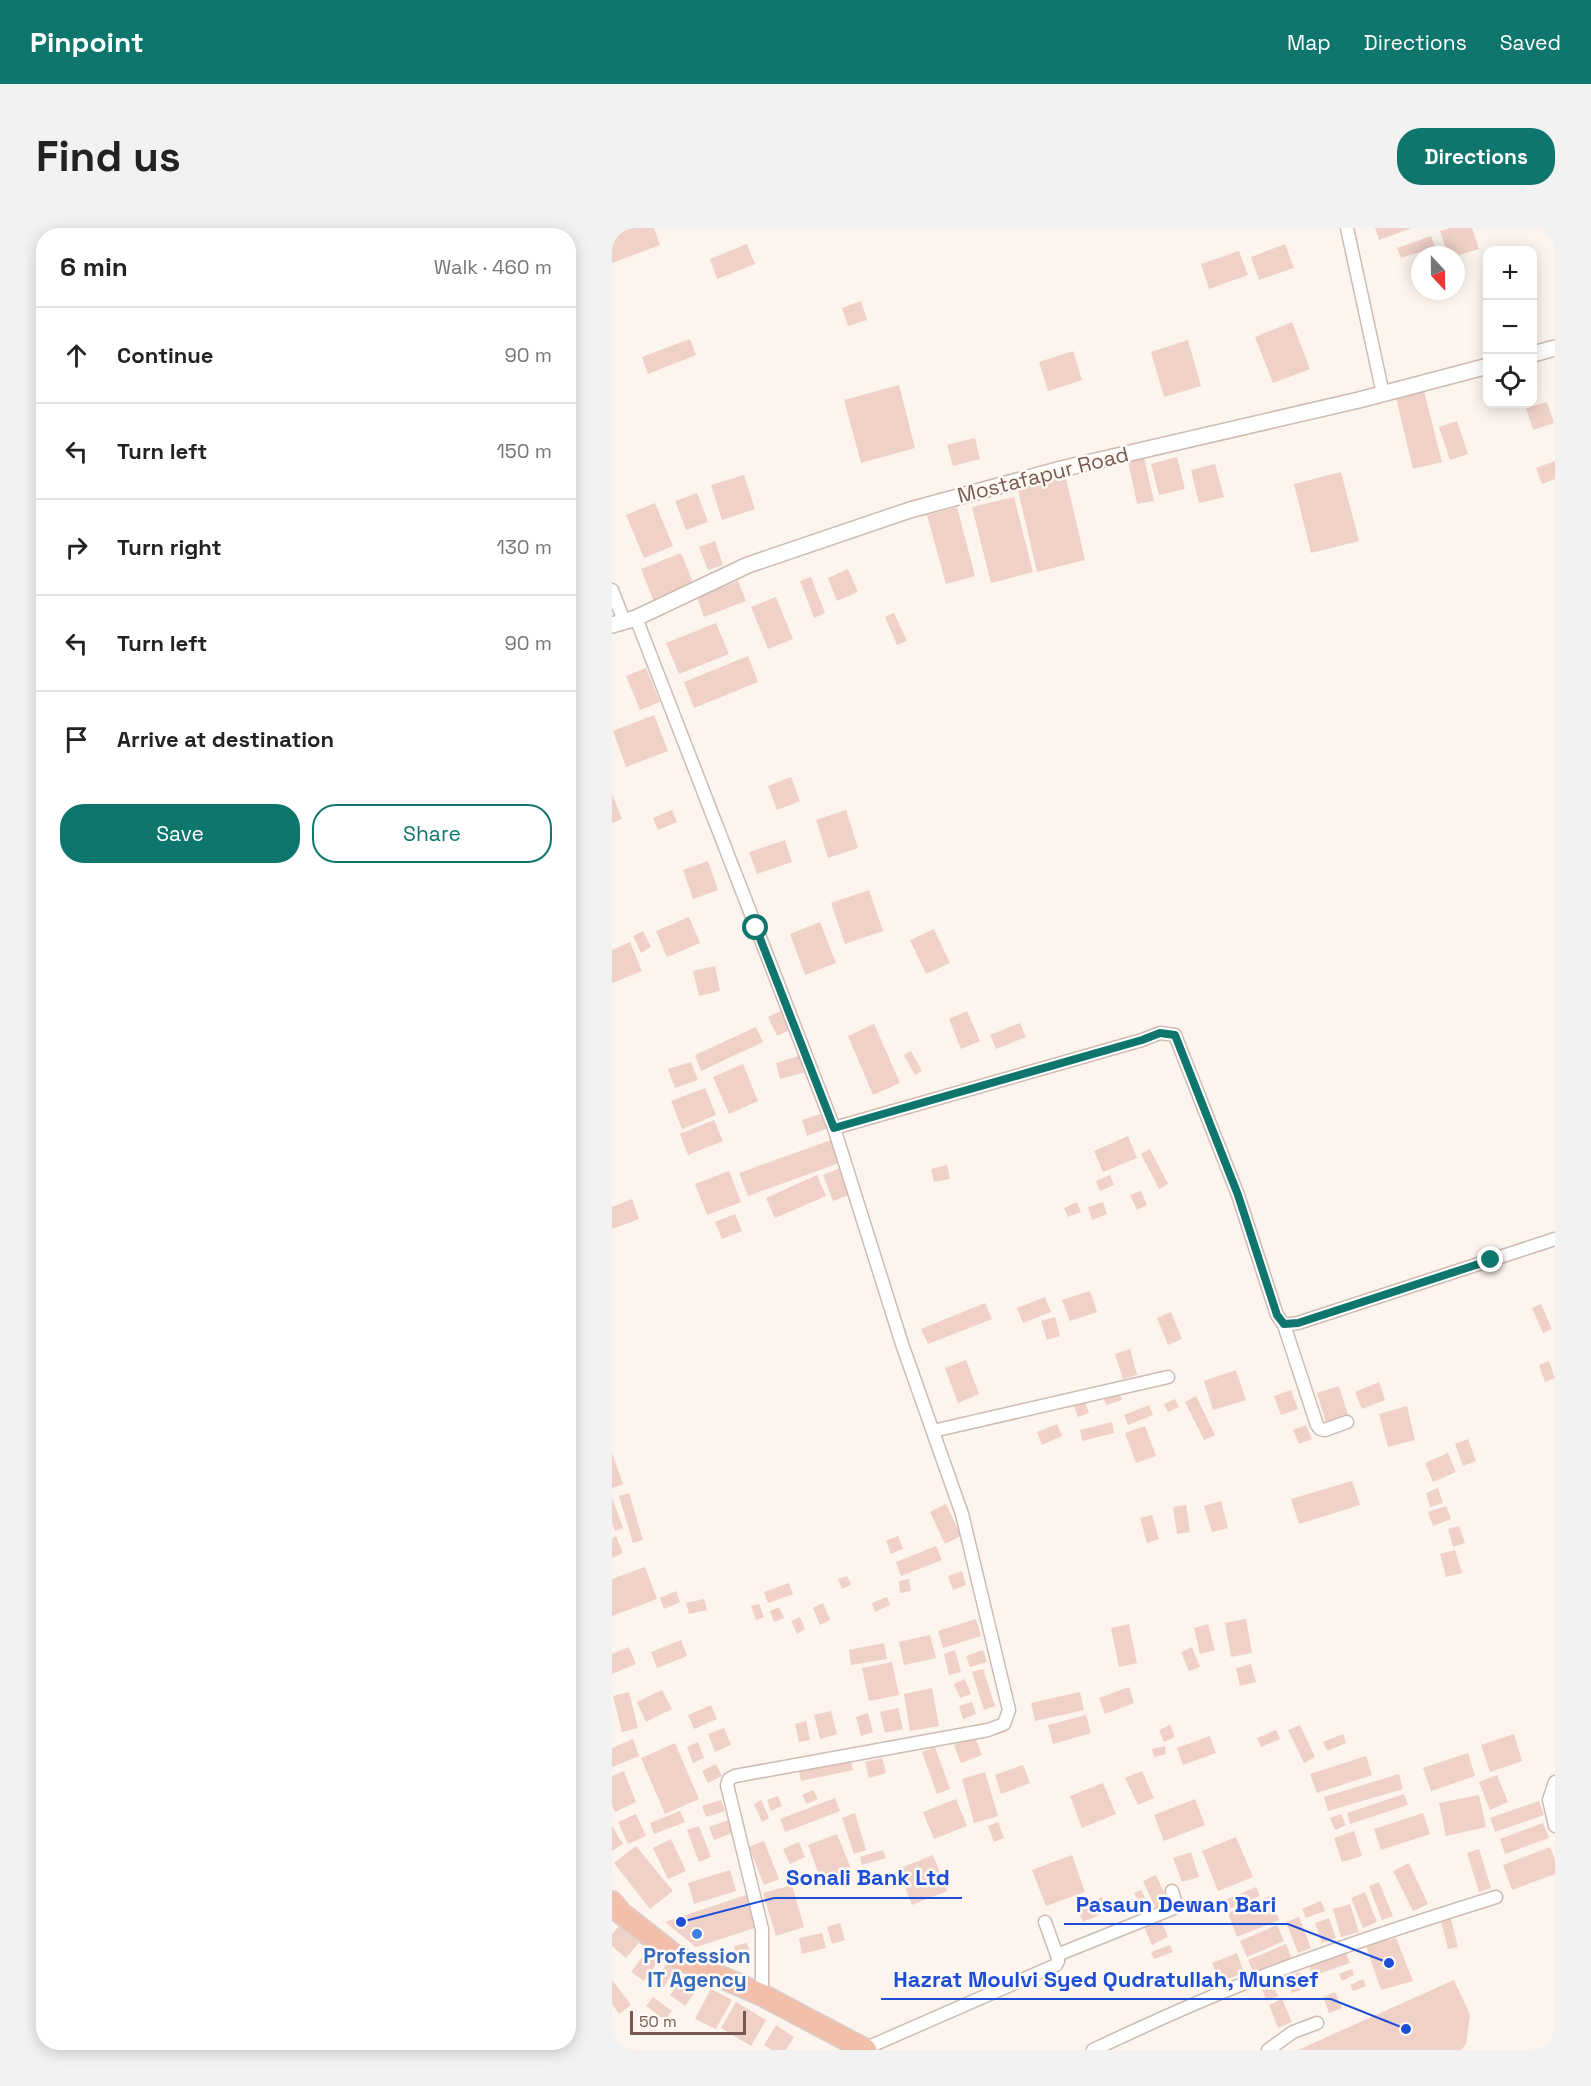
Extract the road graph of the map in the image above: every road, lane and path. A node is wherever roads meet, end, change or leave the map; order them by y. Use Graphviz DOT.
graph roads {
  1 [pos="1347,228"];
  2 [pos="1555,348"];
  3 [pos="1537,353"];
  4 [pos="1483,367"];
  5 [pos="1383,394"];
  6 [pos="612,590"];
  7 [pos="624,621"];
  8 [pos="834,1128"];
  9 [pos="1555,1239"];
  10 [pos="1284,1324"];
  11 [pos="1168,1377"];
  12 [pos="1347,1422"];
  13 [pos="933,1431"];
  14 [pos="1555,1782"];
  15 [pos="1555,1826"];
  16 [pos="1172,1891"];
  17 [pos="1496,1897"];
  18 [pos="612,1902"];
  19 [pos="1045,1922"];
  20 [pos="1057,1955"];
  21 [pos="762,1995"];
  22 [pos="1317,2023"];
  23 [pos="865,2050"];
  24 [pos="1093,2050"];
  25 [pos="1268,2050"];
  1 -- 5 [label="street"];
  2 -- 3 [label="street"];
  4 -- 5 [label="street, Mostafapur Road"];
  5 -- 7 [label="street, Mostafapur Road"];
  6 -- 7 [label="street"];
  7 -- 8 [label="street"];
  8 -- 10 [label="street"];
  8 -- 13 [label="street"];
  9 -- 10 [label="street"];
  10 -- 12 [label="street"];
  11 -- 13 [label="street"];
  13 -- 21 [label="street"];
  14 -- 15 [label="street"];
  16 -- 20 [label="street"];
  17 -- 24 [label="street"];
  18 -- 21 [label="highway"];
  19 -- 20 [label="street"];
  20 -- 23 [label="street"];
  21 -- 23 [label="highway"];
  22 -- 25 [label="street"];
}
